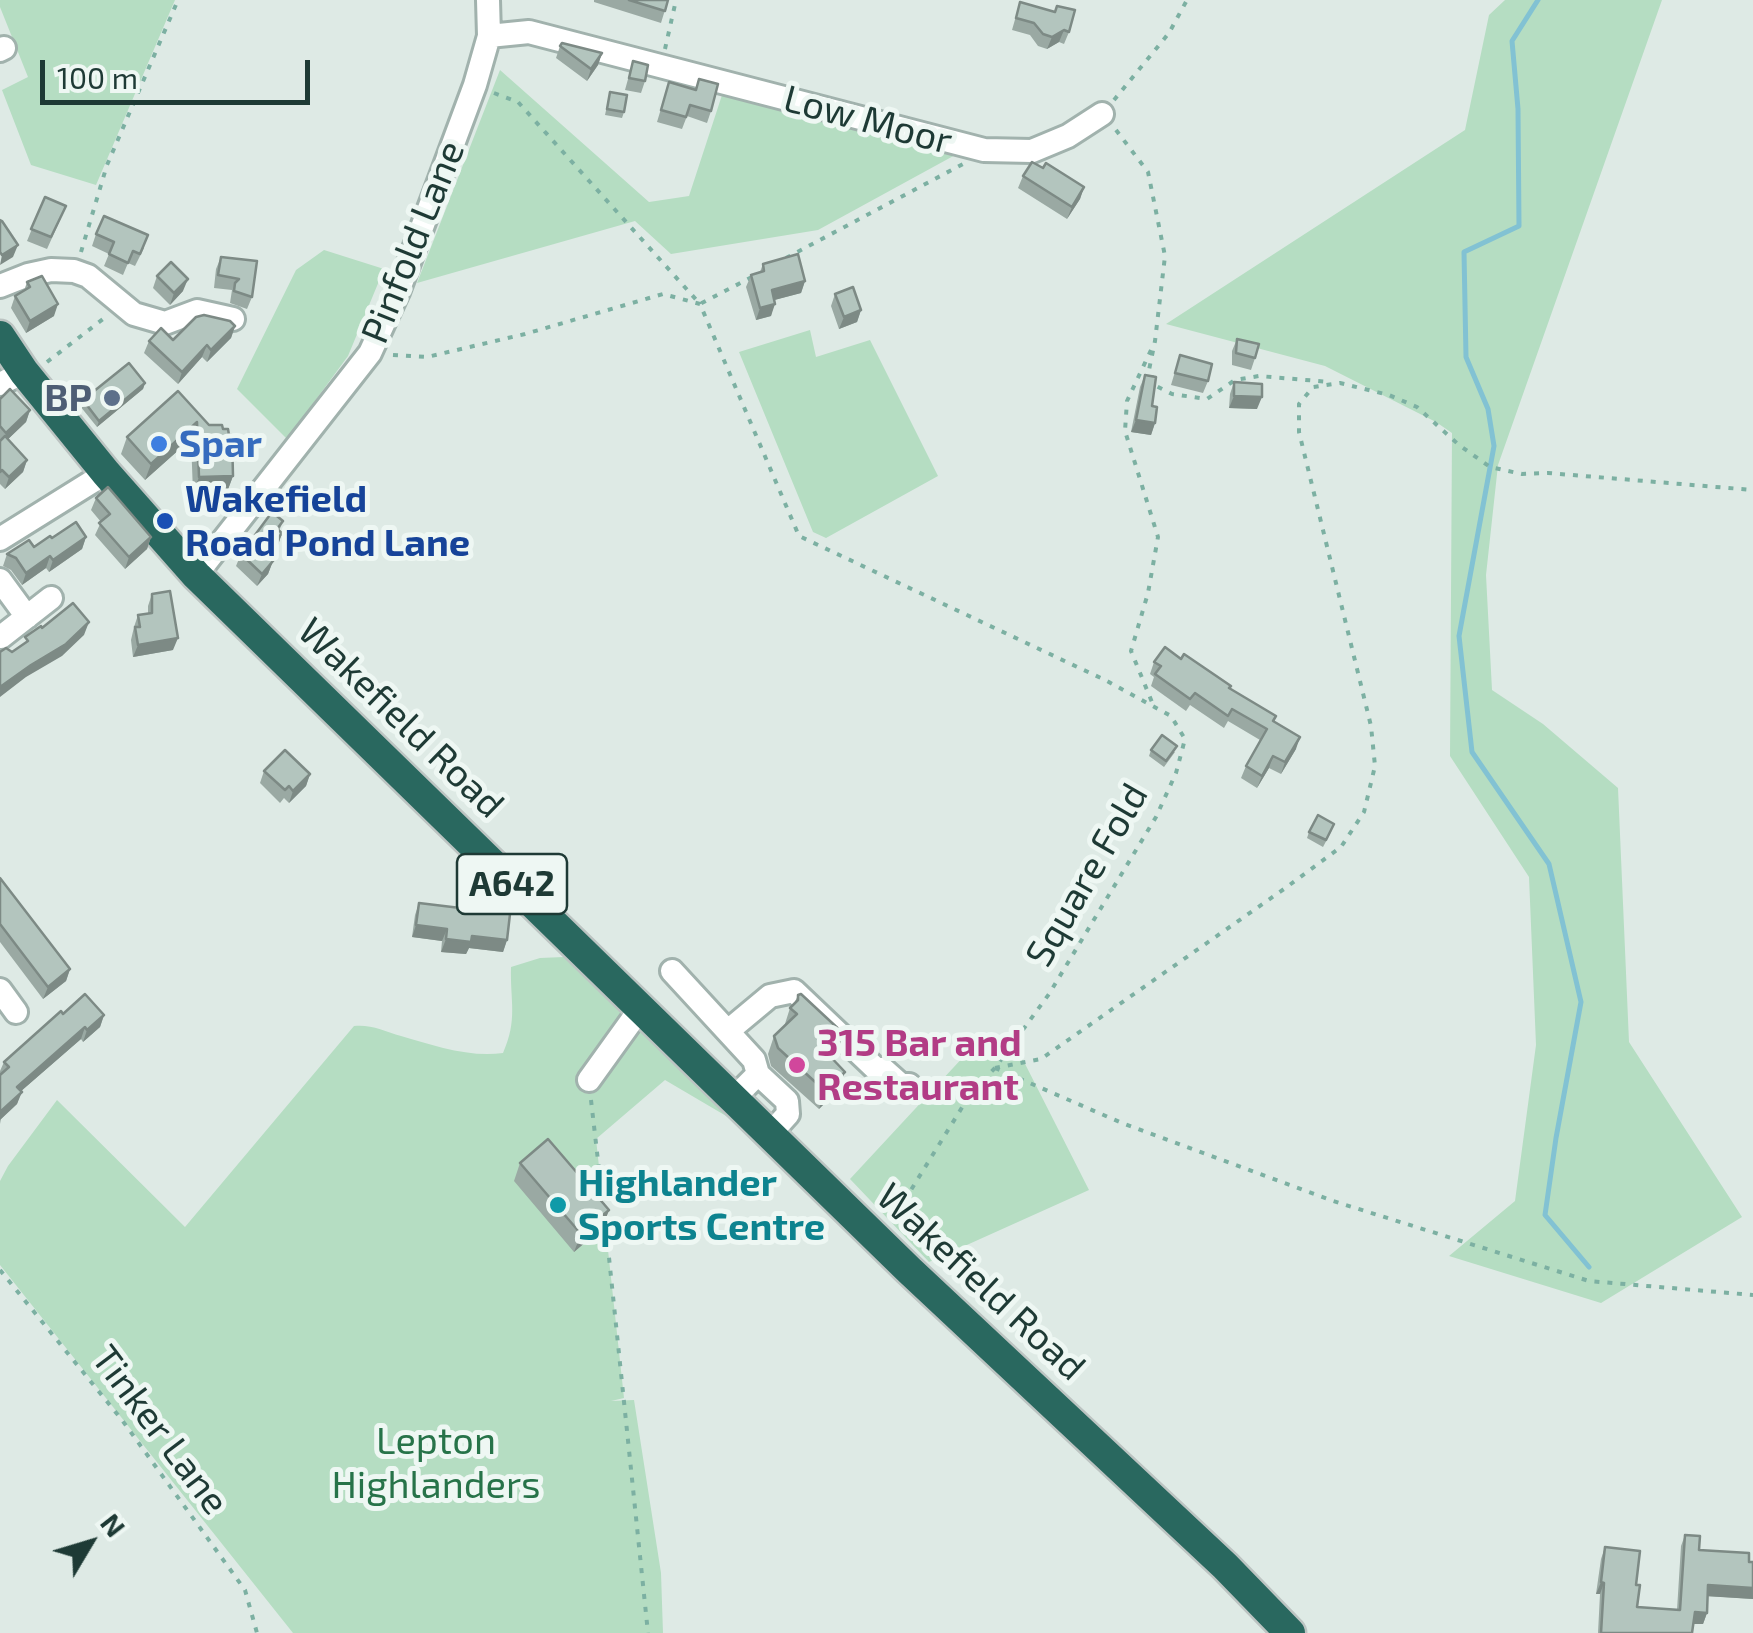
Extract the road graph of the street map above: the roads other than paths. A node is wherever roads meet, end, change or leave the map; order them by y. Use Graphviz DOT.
graph roads {
  1 [pos="488,0"];
  2 [pos="489,36"];
  3 [pos="1102,114"];
  4 [pos="0,286"];
  5 [pos="233,320"];
  6 [pos="0,336"];
  7 [pos="18,378"];
  8 [pos="106,473"];
  9 [pos="0,538"];
  10 [pos="196,575"];
  11 [pos="0,580"];
  12 [pos="51,598"];
  13 [pos="27,617"];
  14 [pos="1,637"];
  15 [pos="672,971"];
  16 [pos="0,990"];
  17 [pos="640,1008"];
  18 [pos="16,1012"];
  19 [pos="728,1031"];
  20 [pos="758,1074"];
  21 [pos="589,1080"];
  22 [pos="909,1085"];
  23 [pos="733,1099"];
  24 [pos="770,1134"];
  25 [pos="1290,1633"];
  1 -- 2 [label="street, Pinfold Lane"];
  2 -- 3 [label="street, Low Moor"];
  2 -- 10 [label="street, Pinfold Lane"];
  4 -- 5 [label="street"];
  6 -- 7 [label="highway, Wakefield Road / A642"];
  7 -- 8 [label="highway, Wakefield Road / A642"];
  8 -- 9 [label="street"];
  8 -- 10 [label="highway, Wakefield Road / A642"];
  10 -- 17 [label="highway, Wakefield Road / A642"];
  11 -- 13 [label="street"];
  12 -- 13 [label="street"];
  13 -- 14 [label="street"];
  15 -- 19 [label="street"];
  16 -- 18 [label="street"];
  17 -- 21 [label="street"];
  17 -- 23 [label="highway, Wakefield Road / A642"];
  19 -- 20 [label="street"];
  19 -- 22 [label="street"];
  20 -- 23 [label="street"];
  20 -- 24 [label="street"];
  23 -- 24 [label="highway, Wakefield Road / A642"];
  24 -- 25 [label="highway, Wakefield Road / A642"];
}
